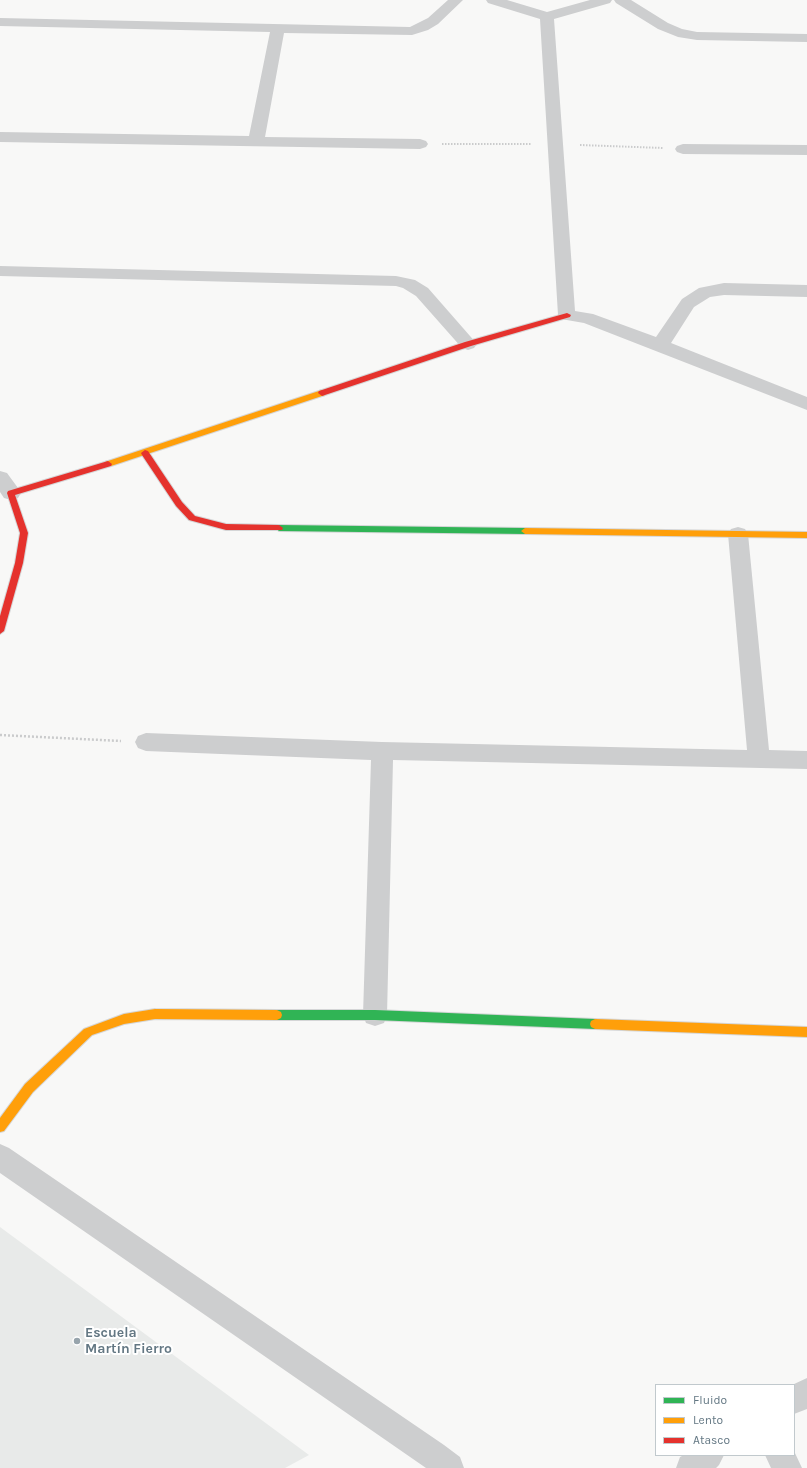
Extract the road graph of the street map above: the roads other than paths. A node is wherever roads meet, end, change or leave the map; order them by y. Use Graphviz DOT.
graph roads {
  1 [pos="456,0"];
  2 [pos="493,0"];
  3 [pos="605,0"];
  4 [pos="621,0"];
  5 [pos="547,16"];
  6 [pos="0,22"];
  7 [pos="278,28"];
  8 [pos="807,38"];
  9 [pos="0,137"];
  10 [pos="256,141"];
  11 [pos="420,144"];
  12 [pos="683,149"];
  13 [pos="807,150"];
  14 [pos="0,271"];
  15 [pos="807,291"];
  16 [pos="567,315"];
  17 [pos="468,344"];
  18 [pos="660,345"];
  19 [pos="807,404"];
  20 [pos="145,453"];
  21 [pos="6,485"];
  22 [pos="738,534"];
  23 [pos="807,535"];
  24 [pos="0,631"];
  25 [pos="146,742"];
  26 [pos="382,751"];
  27 [pos="759,759"];
  28 [pos="807,760"];
  29 [pos="375,1016"];
  30 [pos="807,1032"];
  31 [pos="0,1127"];
  32 [pos="0,1157"];
  33 [pos="807,1392"];
  34 [pos="795,1399"];
  35 [pos="708,1456"];
  36 [pos="781,1456"];
  37 [pos="449,1468"];
  38 [pos="690,1468"];
  39 [pos="787,1468"];
  1 -- 7 [label="street"];
  2 -- 5 [label="street"];
  3 -- 5 [label="street"];
  4 -- 8 [label="street"];
  5 -- 16 [label="street"];
  6 -- 7 [label="street"];
  7 -- 10 [label="street"];
  9 -- 10 [label="street"];
  10 -- 11 [label="street"];
  12 -- 13 [label="street"];
  14 -- 17 [label="street"];
  15 -- 18 [label="street"];
  16 -- 17 [label="street"];
  16 -- 18 [label="street"];
  17 -- 20 [label="street"];
  18 -- 19 [label="street"];
  20 -- 21 [label="street"];
  20 -- 22 [label="street"];
  21 -- 24 [label="street"];
  22 -- 23 [label="street"];
  22 -- 27 [label="street"];
  25 -- 26 [label="street"];
  26 -- 27 [label="street"];
  26 -- 29 [label="street"];
  27 -- 28 [label="street"];
  29 -- 30 [label="street"];
  29 -- 31 [label="street"];
  32 -- 37 [label="street"];
  33 -- 34 [label="street"];
  35 -- 38 [label="street"];
  36 -- 39 [label="street"];
}
